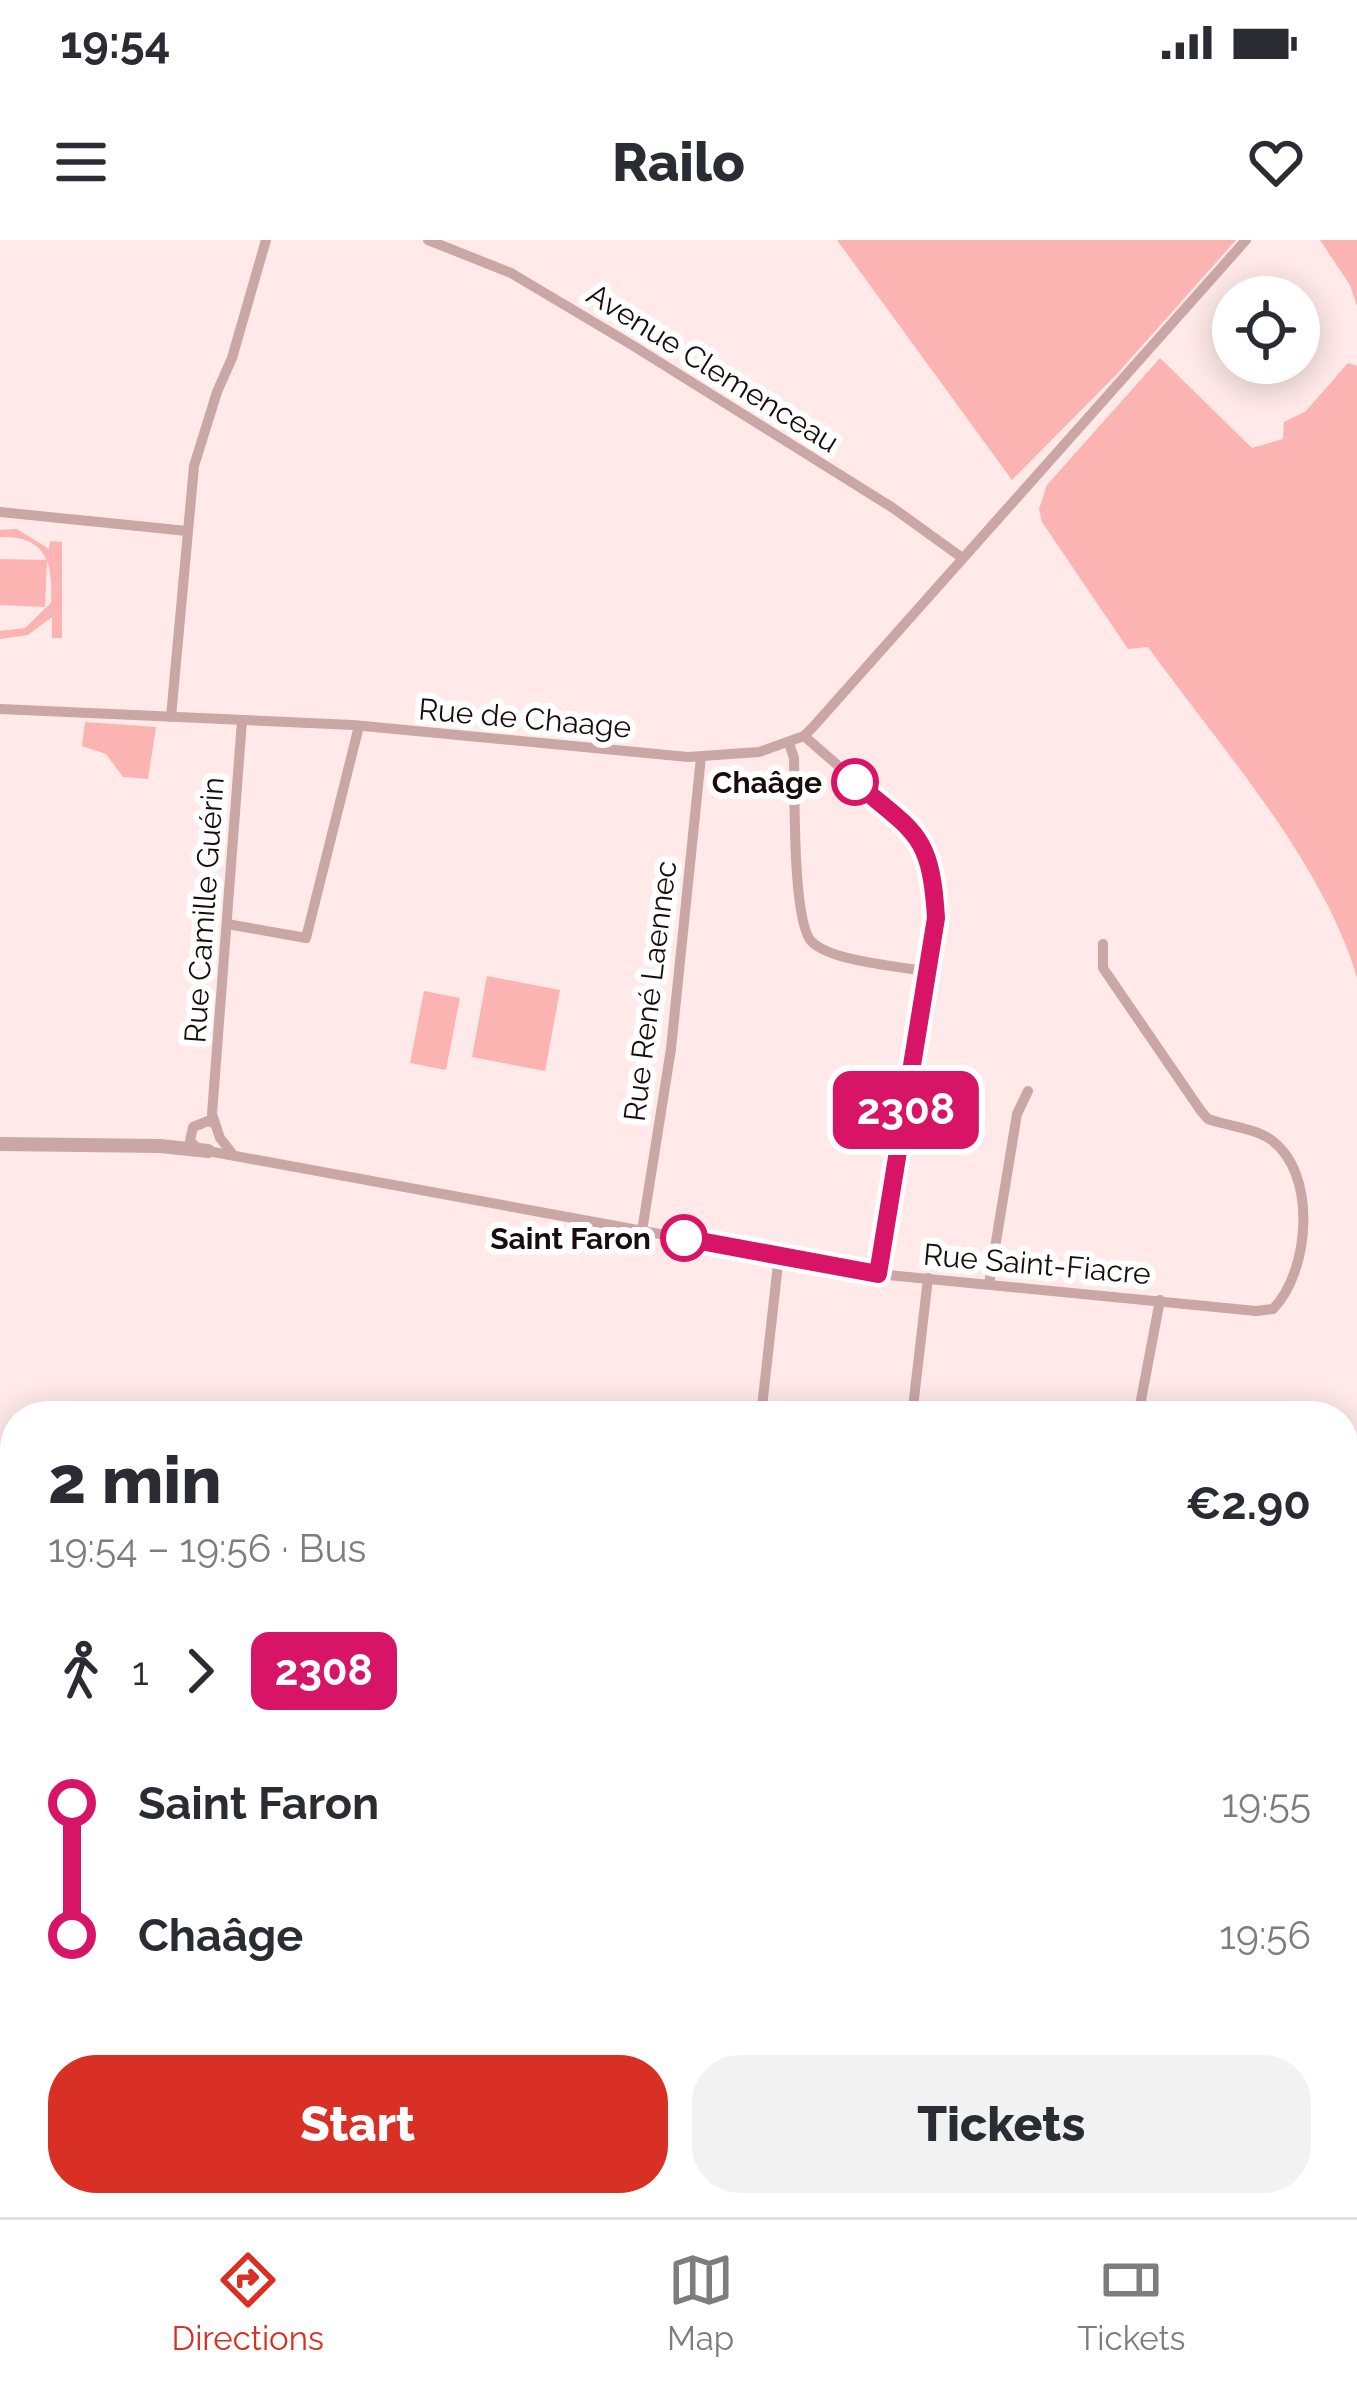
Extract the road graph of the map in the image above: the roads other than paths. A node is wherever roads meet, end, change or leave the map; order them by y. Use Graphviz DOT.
graph roads {
  1 [pos="266,240"];
  2 [pos="428,240"];
  3 [pos="1246,240"];
  4 [pos="0,512"];
  5 [pos="188,531"];
  6 [pos="961,557"];
  7 [pos="0,709"];
  8 [pos="171,717"];
  9 [pos="242,721"];
  10 [pos="359,726"];
  11 [pos="804,736"];
  12 [pos="789,743"];
  13 [pos="701,757"];
  14 [pos="227,924"];
  15 [pos="1103,944"];
  16 [pos="929,972"];
  17 [pos="1028,1091"];
  18 [pos="213,1103"];
  19 [pos="200,1122"];
  20 [pos="214,1124"];
  21 [pos="190,1134"];
  22 [pos="220,1138"];
  23 [pos="0,1144"];
  24 [pos="175,1146"];
  25 [pos="203,1150"];
  26 [pos="231,1152"];
  27 [pos="642,1231"];
  28 [pos="779,1255"];
  29 [pos="878,1274"];
  30 [pos="928,1278"];
  31 [pos="989,1284"];
  32 [pos="1160,1300"];
  33 [pos="763,1401"];
  34 [pos="914,1401"];
  35 [pos="1141,1401"];
  1 -- 5 [label="street"];
  2 -- 6 [label="street, Avenue Clemenceau"];
  3 -- 6 [label="street, Rue de Chaage"];
  4 -- 5 [label="street"];
  5 -- 8 [label="street"];
  6 -- 11 [label="street, Rue de Chaage"];
  7 -- 8 [label="street, Rue de Chaage"];
  8 -- 9 [label="street, Rue de Chaage"];
  9 -- 10 [label="street, Rue de Chaage"];
  9 -- 14 [label="street, Rue Camille Guérin"];
  10 -- 13 [label="street, Rue de Chaage"];
  10 -- 14 [label="street"];
  11 -- 12 [label="street, Rue de Chaage"];
  11 -- 16 [label="street"];
  12 -- 13 [label="street, Rue de Chaage"];
  12 -- 16 [label="street"];
  13 -- 27 [label="street, Rue René Laennec"];
  14 -- 18 [label="street, Rue Camille Guérin"];
  15 -- 32 [label="street, Rue Saint-Fiacre"];
  16 -- 29 [label="street"];
  17 -- 31 [label="street"];
  18 -- 19 [label="street, Rue Camille Guérin"];
  18 -- 20 [label="street, Rue Camille Guérin"];
  19 -- 20 [label="street"];
  19 -- 21 [label="street, Rue Camille Guérin"];
  20 -- 22 [label="street"];
  21 -- 24 [label="street, Rue Camille Guérin"];
  21 -- 25 [label="street"];
  22 -- 25 [label="street"];
  22 -- 26 [label="street"];
  23 -- 24 [label="street"];
  24 -- 25 [label="street"];
  25 -- 26 [label="street, Rue Saint-Fiacre"];
  26 -- 27 [label="street, Rue Saint-Fiacre"];
  27 -- 28 [label="street, Rue Saint-Fiacre"];
  28 -- 29 [label="street, Rue Saint-Fiacre"];
  28 -- 33 [label="street"];
  29 -- 30 [label="street, Rue Saint-Fiacre"];
  30 -- 31 [label="street, Rue Saint-Fiacre"];
  30 -- 34 [label="street"];
  31 -- 32 [label="street, Rue Saint-Fiacre"];
  32 -- 35 [label="street"];
}
